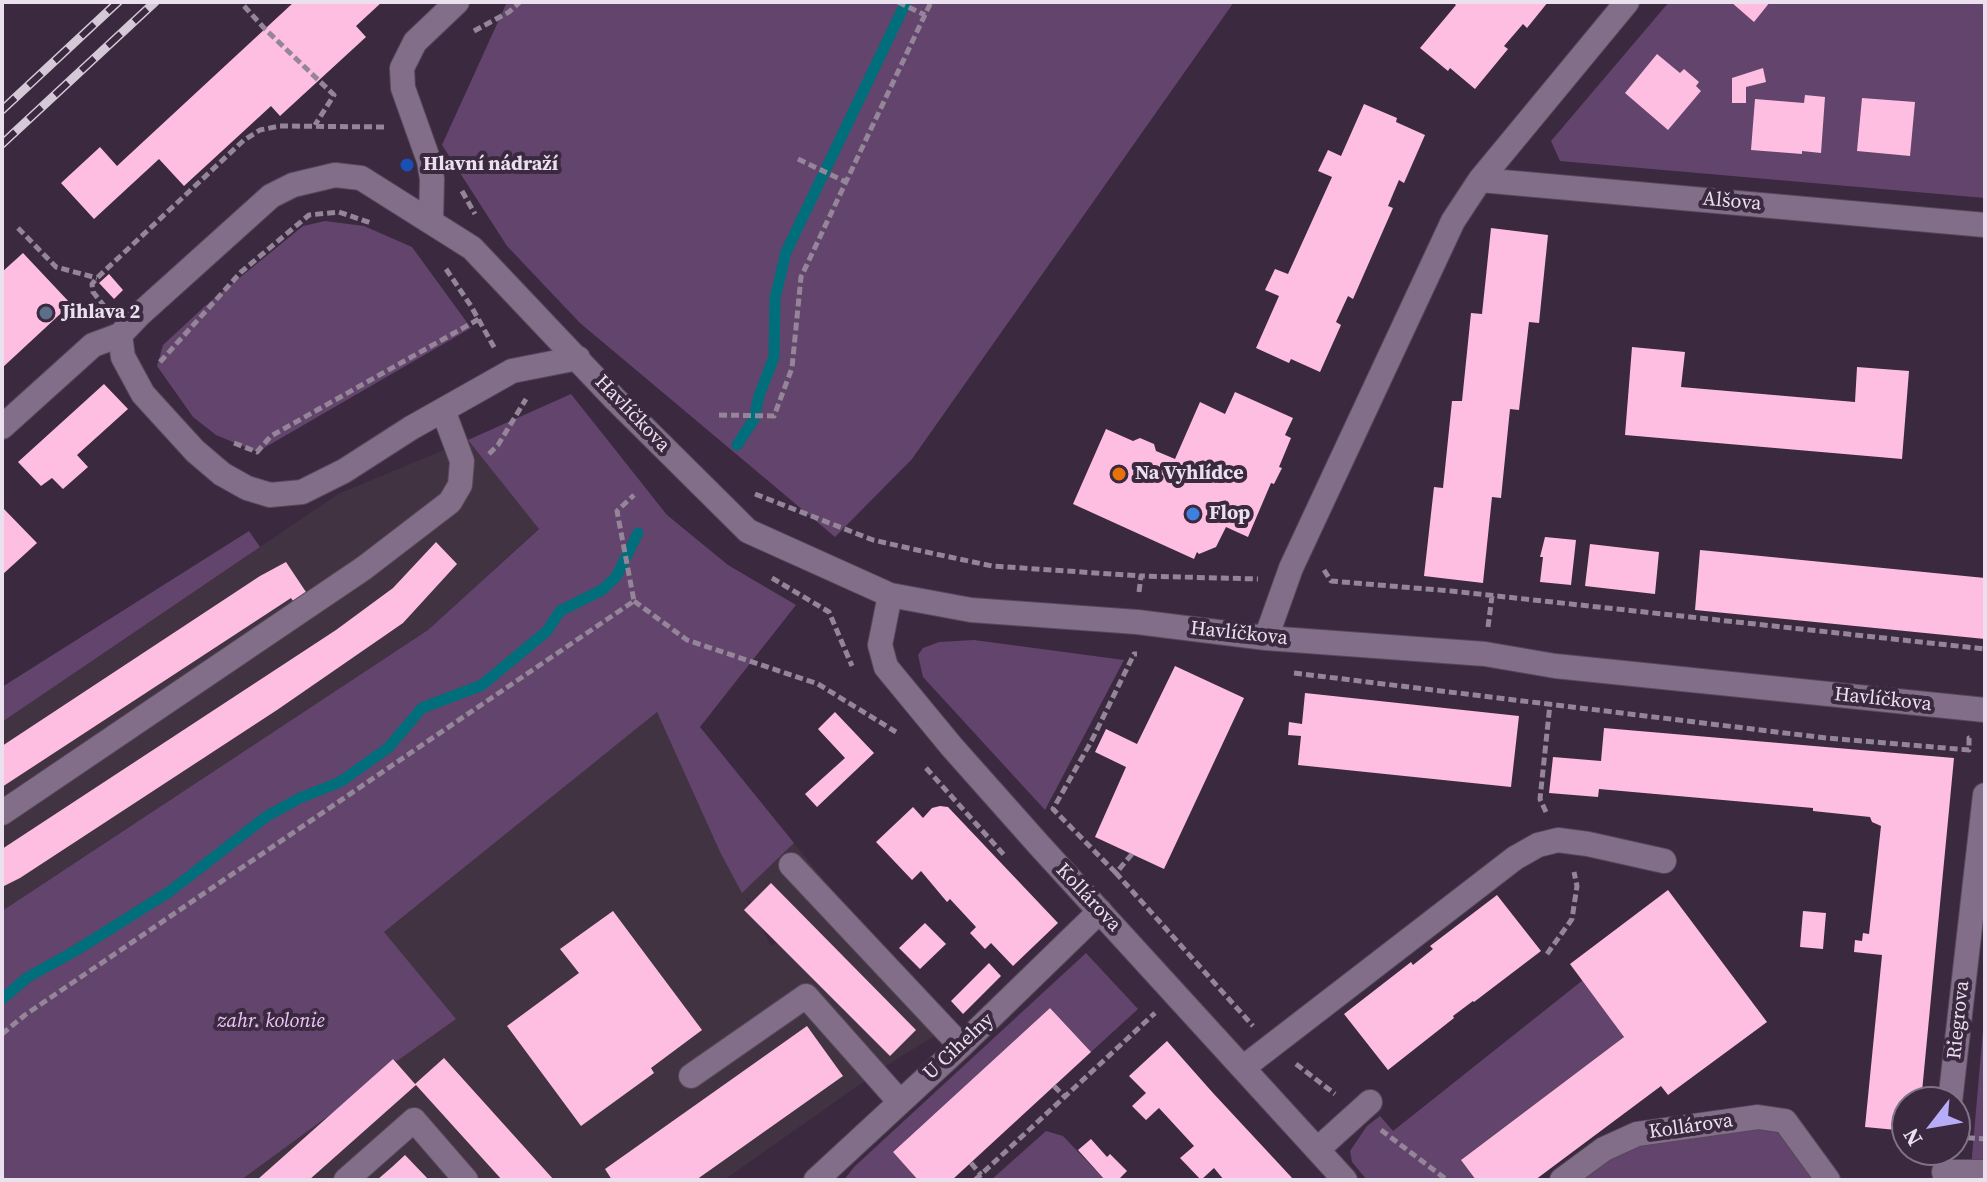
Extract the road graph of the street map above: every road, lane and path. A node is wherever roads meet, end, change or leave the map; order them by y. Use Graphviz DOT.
graph roads {
  1 [pos="457,2"];
  2 [pos="520,2"];
  3 [pos="898,2"];
  4 [pos="931,2"];
  5 [pos="1627,2"];
  6 [pos="244,6"];
  7 [pos="925,15"];
  8 [pos="470,33"];
  9 [pos="414,116"];
  10 [pos="315,126"];
  11 [pos="798,159"];
  12 [pos="1480,180"];
  13 [pos="846,182"];
  14 [pos="431,221"];
  15 [pos="378,225"];
  16 [pos="1985,225"];
  17 [pos="18,228"];
  18 [pos="437,259"];
  19 [pos="97,278"];
  20 [pos="479,319"];
  21 [pos="122,332"];
  22 [pos="578,358"];
  23 [pos="512,371"];
  24 [pos="443,410"];
  25 [pos="719,415"];
  26 [pos="2,427"];
  27 [pos="257,452"];
  28 [pos="461,466"];
  29 [pos="744,486"];
  30 [pos="634,495"];
  31 [pos="1324,565"];
  32 [pos="1141,576"];
  33 [pos="1286,580"];
  34 [pos="1331,581"];
  35 [pos="890,595"];
  36 [pos="634,601"];
  37 [pos="1137,622"];
  38 [pos="1266,638"];
  39 [pos="1985,649"];
  40 [pos="1134,654"];
  41 [pos="1149,656"];
  42 [pos="1291,673"];
  43 [pos="1550,704"];
  44 [pos="1985,710"];
  45 [pos="896,732"];
  46 [pos="1985,739"];
  47 [pos="1544,758"];
  48 [pos="1985,795"];
  49 [pos="2,813"];
  50 [pos="1664,861"];
  51 [pos="791,865"];
  52 [pos="1980,866"];
  53 [pos="1116,873"];
  54 [pos="1100,911"];
  55 [pos="1175,992"];
  56 [pos="2,1034"];
  57 [pos="961,1046"];
  58 [pos="1244,1067"];
  59 [pos="691,1076"];
  60 [pos="1054,1086"];
  61 [pos="1952,1086"];
  62 [pos="1065,1097"];
  63 [pos="900,1102"];
  64 [pos="1370,1102"];
  65 [pos="1318,1149"];
  66 [pos="971,1163"];
  67 [pos="1944,1167"];
  68 [pos="1985,1172"];
  69 [pos="981,1175"];
  70 [pos="346,1180"];
  71 [pos="466,1180"];
  72 [pos="816,1180"];
  73 [pos="975,1180"];
  74 [pos="1345,1180"];
  75 [pos="1562,1180"];
  76 [pos="1828,1180"];
  1 -- 9 [label="street"];
  2 -- 8 [label="path"];
  3 -- 7 [label="path"];
  4 -- 7 [label="path"];
  5 -- 12 [label="street"];
  6 -- 10 [label="path"];
  7 -- 13 [label="path"];
  9 -- 10 [label="path"];
  9 -- 14 [label="street"];
  10 -- 19 [label="path"];
  11 -- 13 [label="path"];
  12 -- 16 [label="street, Alšova"];
  12 -- 33 [label="street"];
  13 -- 25 [label="path"];
  14 -- 21 [label="street, Havlíčkova"];
  14 -- 22 [label="street, Havlíčkova"];
  15 -- 21 [label="path"];
  17 -- 19 [label="path"];
  18 -- 20 [label="path"];
  19 -- 21 [label="path"];
  20 -- 23 [label="path"];
  20 -- 27 [label="path"];
  21 -- 24 [label="street, Havlíčkova"];
  21 -- 26 [label="street, Havlíčkova"];
  22 -- 23 [label="street, Havlíčkova"];
  22 -- 35 [label="street, Havlíčkova"];
  23 -- 24 [label="street, Havlíčkova"];
  23 -- 28 [label="path"];
  24 -- 28 [label="street"];
  28 -- 49 [label="street"];
  29 -- 32 [label="path"];
  30 -- 36 [label="path"];
  31 -- 34 [label="path"];
  32 -- 33 [label="path"];
  32 -- 37 [label="path"];
  33 -- 34 [label="path"];
  33 -- 38 [label="street"];
  34 -- 39 [label="path"];
  35 -- 37 [label="street, Havlíčkova"];
  35 -- 54 [label="street, Kollárova"];
  36 -- 45 [label="path"];
  36 -- 56 [label="path"];
  37 -- 38 [label="street, Havlíčkova"];
  37 -- 40 [label="path"];
  38 -- 44 [label="street, Havlíčkova"];
  40 -- 41 [label="path"];
  40 -- 53 [label="path"];
  42 -- 43 [label="path"];
  43 -- 46 [label="path"];
  43 -- 47 [label="path"];
  48 -- 52 [label="street, Riegrova"];
  50 -- 58 [label="street"];
  51 -- 57 [label="street"];
  52 -- 61 [label="street, Riegrova"];
  54 -- 55 [label="street, Kollárova"];
  54 -- 57 [label="street, U Cihelny"];
  55 -- 58 [label="street, Kollárova"];
  55 -- 62 [label="path"];
  57 -- 63 [label="street, U Cihelny"];
  58 -- 65 [label="street, Kollárova"];
  59 -- 63 [label="street"];
  60 -- 62 [label="path"];
  62 -- 69 [label="path"];
  63 -- 72 [label="street, U Cihelny"];
  64 -- 65 [label="street"];
  65 -- 74 [label="street, Kollárova"];
  66 -- 69 [label="path"];
  67 -- 68 [label="street"];
  69 -- 73 [label="path"];
  70 -- 71 [label="street"];
  75 -- 76 [label="street, Kollárova"];
}
